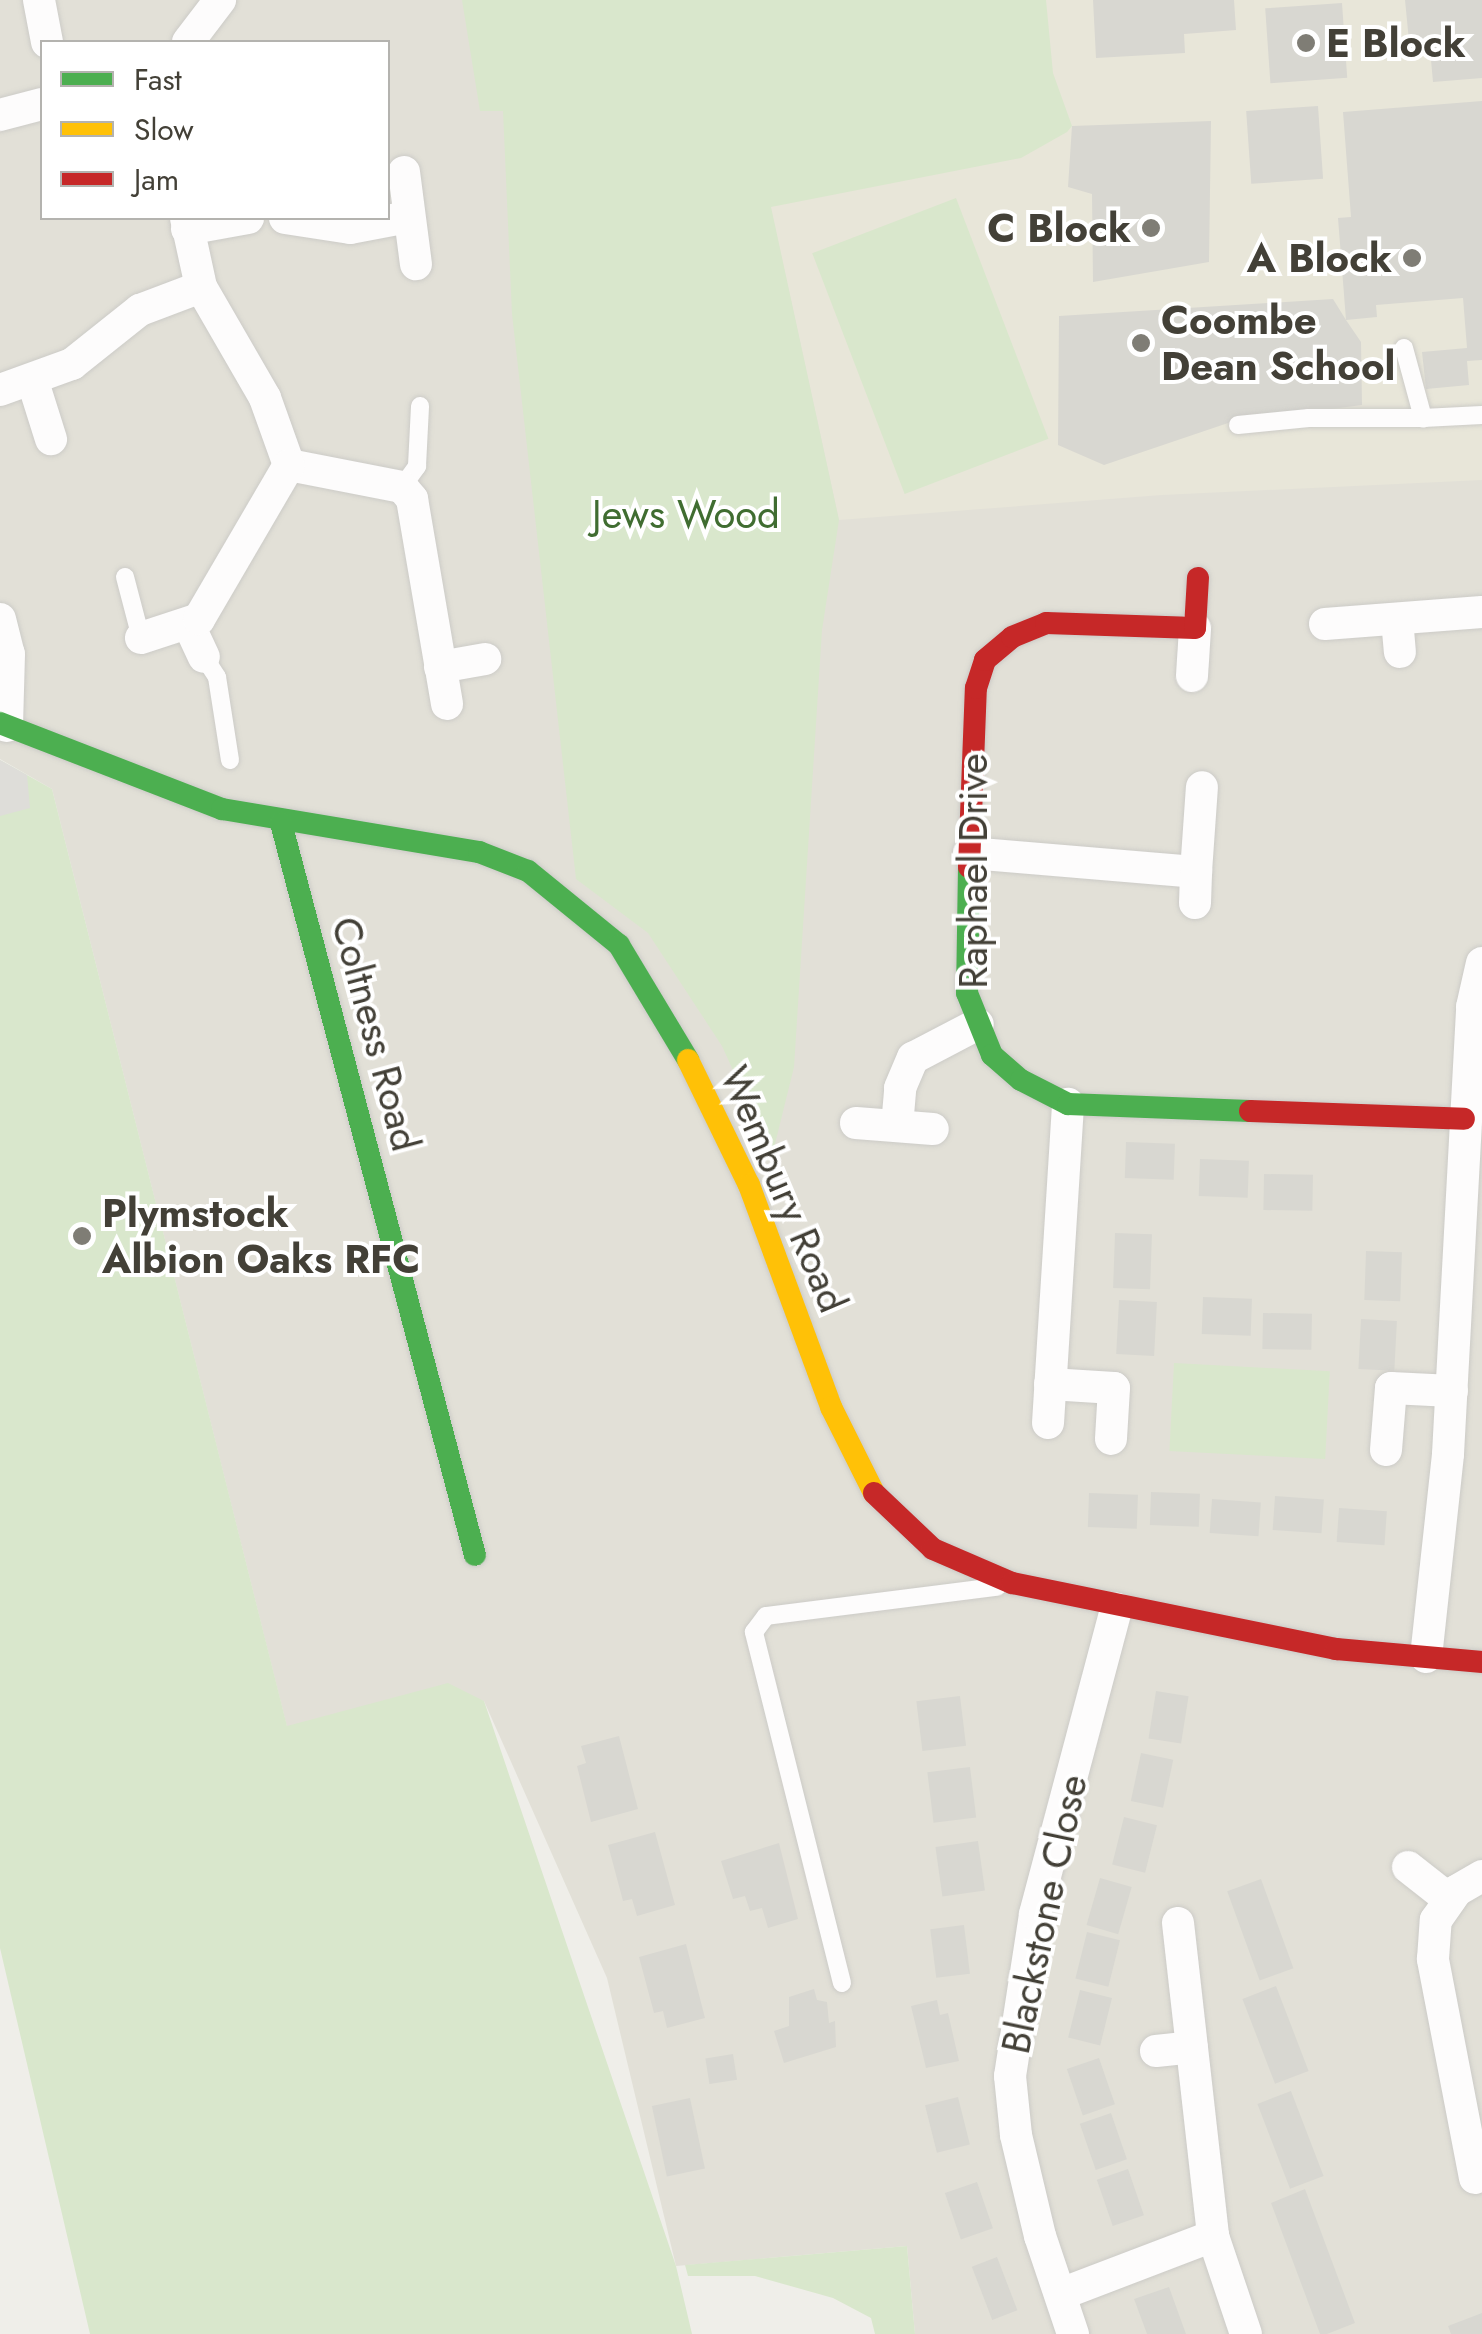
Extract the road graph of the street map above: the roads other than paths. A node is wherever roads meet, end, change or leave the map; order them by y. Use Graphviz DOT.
graph roads {
  1 [pos="39,0"];
  2 [pos="220,0"];
  3 [pos="47,40"];
  4 [pos="190,40"];
  5 [pos="40,105"];
  6 [pos="0,115"];
  7 [pos="404,172"];
  8 [pos="408,217"];
  9 [pos="223,220"];
  10 [pos="299,220"];
  11 [pos="186,223"];
  12 [pos="416,264"];
  13 [pos="201,287"];
  14 [pos="1404,348"];
  15 [pos="34,382"];
  16 [pos="0,390"];
  17 [pos="420,406"];
  18 [pos="1482,416"];
  19 [pos="1423,418"];
  20 [pos="1238,425"];
  21 [pos="51,439"];
  22 [pos="288,465"];
  23 [pos="402,488"];
  24 [pos="125,577"];
  25 [pos="1198,578"];
  26 [pos="1482,612"];
  27 [pos="1396,619"];
  28 [pos="0,620"];
  29 [pos="1325,624"];
  30 [pos="190,625"];
  31 [pos="1195,628"];
  32 [pos="141,638"];
  33 [pos="1400,652"];
  34 [pos="204,657"];
  35 [pos="484,658"];
  36 [pos="440,667"];
  37 [pos="1192,676"];
  38 [pos="446,704"];
  39 [pos="4,724"];
  40 [pos="230,760"];
  41 [pos="1202,787"];
  42 [pos="281,823"];
  43 [pos="969,853"];
  44 [pos="1482,963"];
  45 [pos="978,1024"];
  46 [pos="1068,1104"];
  47 [pos="1464,1119"];
  48 [pos="856,1123"];
  49 [pos="897,1126"];
  50 [pos="933,1128"];
  51 [pos="1471,1250"];
  52 [pos="1050,1384"];
  53 [pos="1452,1391"];
  54 [pos="1048,1422"];
  55 [pos="1111,1439"];
  56 [pos="1386,1450"];
  57 [pos="474,1555"];
  58 [pos="1012,1583"];
  59 [pos="1116,1610"];
  60 [pos="1426,1657"];
  61 [pos="1482,1662"];
  62 [pos="1408,1867"];
  63 [pos="1482,1876"];
  64 [pos="1450,1900"];
  65 [pos="1178,1923"];
  66 [pos="842,1982"];
  67 [pos="1192,2047"];
  68 [pos="1156,2051"];
  69 [pos="1474,2133"];
  70 [pos="1475,2178"];
  71 [pos="1214,2236"];
  72 [pos="1061,2294"];
  73 [pos="1073,2334"];
  74 [pos="1246,2334"];
  1 -- 3 [label="street"];
  2 -- 4 [label="street"];
  5 -- 6 [label="street"];
  7 -- 8 [label="street"];
  8 -- 10 [label="street"];
  8 -- 12 [label="street"];
  9 -- 11 [label="street"];
  11 -- 13 [label="street"];
  13 -- 15 [label="street"];
  13 -- 22 [label="street"];
  14 -- 19 [label="lane"];
  15 -- 16 [label="street"];
  15 -- 21 [label="street"];
  17 -- 23 [label="lane"];
  18 -- 19 [label="lane"];
  19 -- 20 [label="lane"];
  22 -- 23 [label="street"];
  22 -- 30 [label="street"];
  23 -- 36 [label="street"];
  24 -- 32 [label="lane"];
  25 -- 31 [label="street"];
  26 -- 27 [label="street"];
  27 -- 29 [label="street"];
  27 -- 33 [label="street"];
  28 -- 39 [label="street"];
  30 -- 32 [label="street"];
  30 -- 34 [label="street"];
  31 -- 37 [label="street"];
  31 -- 43 [label="street, Raphael Drive"];
  34 -- 40 [label="lane"];
  35 -- 36 [label="street"];
  36 -- 38 [label="street"];
  39 -- 42 [label="street, Wembury Road"];
  41 -- 43 [label="street"];
  42 -- 57 [label="street, Coltness Road"];
  42 -- 58 [label="street, Wembury Road"];
  43 -- 45 [label="street, Raphael Drive"];
  44 -- 47 [label="street"];
  45 -- 46 [label="street, Raphael Drive"];
  45 -- 49 [label="street"];
  46 -- 47 [label="street, Raphael Drive"];
  46 -- 52 [label="street"];
  47 -- 51 [label="street"];
  48 -- 49 [label="street"];
  49 -- 50 [label="street"];
  51 -- 53 [label="street"];
  52 -- 54 [label="street"];
  52 -- 55 [label="street"];
  53 -- 56 [label="street"];
  53 -- 60 [label="street"];
  58 -- 59 [label="street, Wembury Road"];
  58 -- 66 [label="lane"];
  59 -- 60 [label="street, Wembury Road"];
  59 -- 72 [label="street, Blackstone Close"];
  60 -- 61 [label="street, Wembury Road"];
  62 -- 64 [label="street"];
  63 -- 64 [label="street"];
  64 -- 69 [label="street"];
  65 -- 67 [label="street"];
  67 -- 68 [label="street"];
  67 -- 71 [label="street"];
  69 -- 70 [label="street"];
  71 -- 72 [label="street"];
  71 -- 74 [label="street"];
  72 -- 73 [label="street, Blackstone Close"];
}
